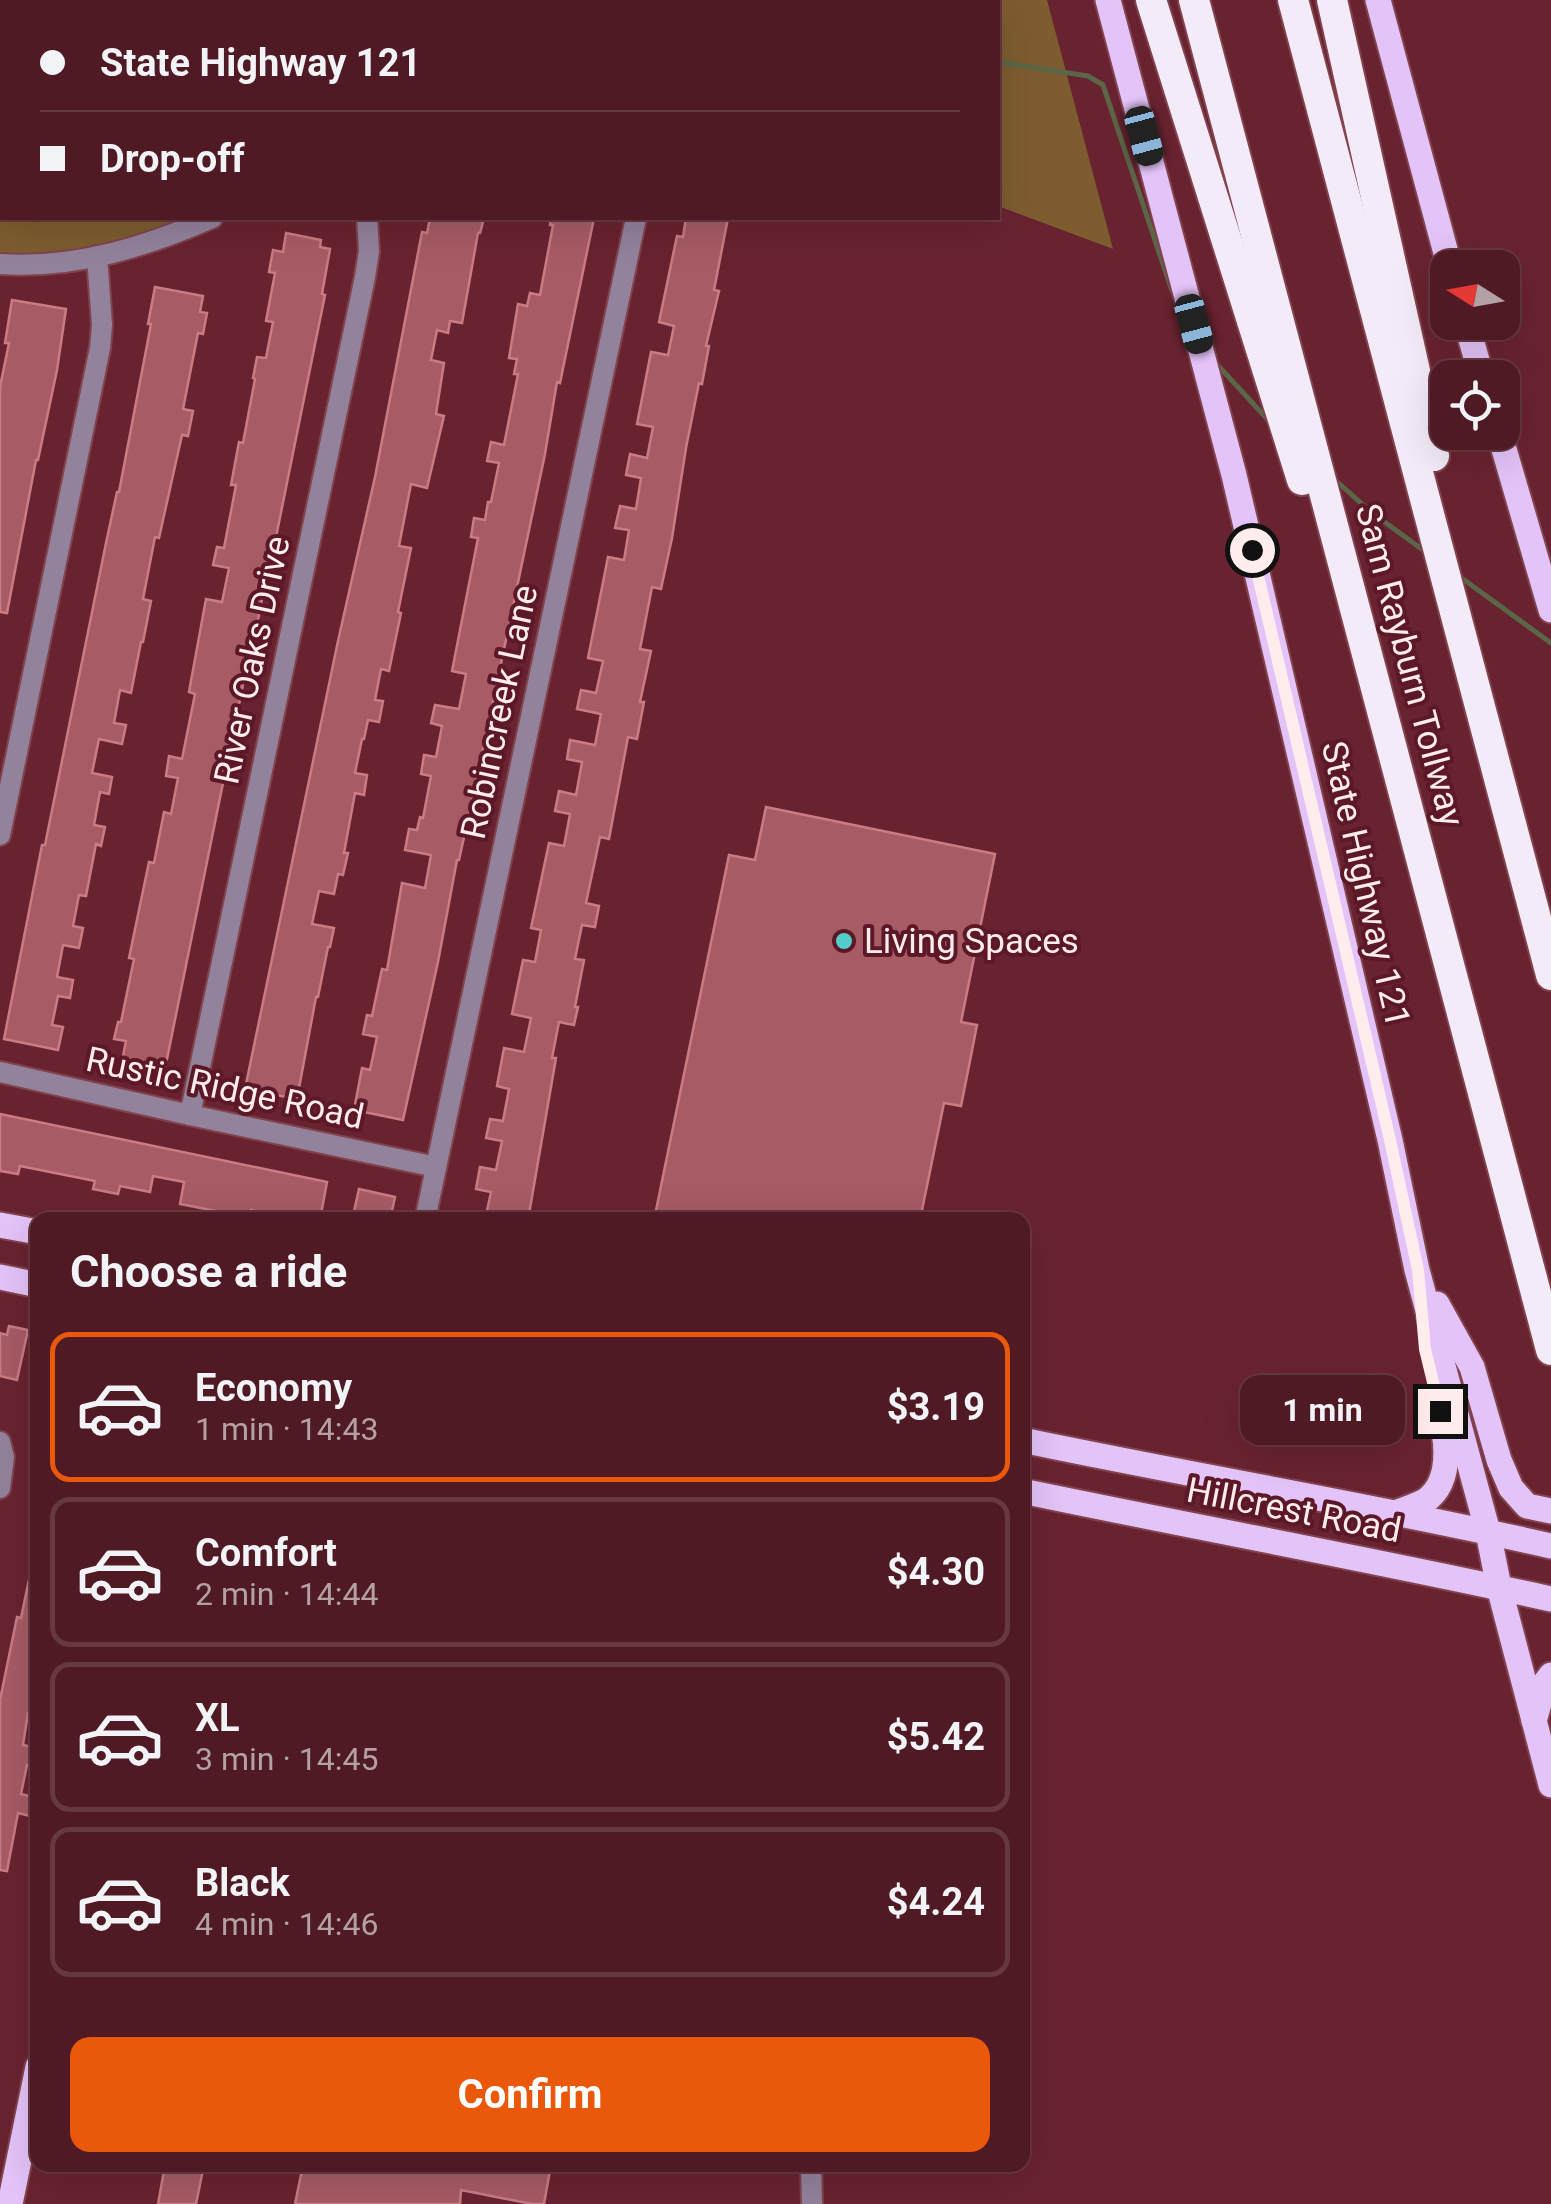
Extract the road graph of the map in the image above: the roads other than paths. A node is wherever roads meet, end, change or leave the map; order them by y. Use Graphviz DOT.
graph roads {
  1 [pos="1151,0"];
  2 [pos="1194,0"];
  3 [pos="1293,0"];
  4 [pos="1332,0"];
  5 [pos="1378,0"];
  6 [pos="1111,12"];
  7 [pos="207,220"];
  8 [pos="367,220"];
  9 [pos="636,220"];
  10 [pos="1445,250"];
  11 [pos="97,256"];
  12 [pos="0,264"];
  13 [pos="1504,450"];
  14 [pos="1452,598"];
  15 [pos="1551,610"];
  16 [pos="1362,631"];
  17 [pos="0,835"];
  18 [pos="1551,975"];
  19 [pos="0,1072"];
  20 [pos="190,1115"];
  21 [pos="436,1167"];
  22 [pos="427,1212"];
  23 [pos="0,1224"];
  24 [pos="30,1230"];
  25 [pos="1418,1270"];
  26 [pos="0,1277"];
  27 [pos="30,1283"];
  28 [pos="1551,1350"];
  29 [pos="0,1442"];
  30 [pos="1030,1442"];
  31 [pos="0,1488"];
  32 [pos="1030,1494"];
  33 [pos="1551,1510"];
  34 [pos="1395,1513"];
  35 [pos="1488,1532"];
  36 [pos="1551,1546"];
  37 [pos="1500,1587"];
  38 [pos="1551,1599"];
  39 [pos="1551,1674"];
  40 [pos="1534,1722"];
  41 [pos="1551,1785"];
  42 [pos="30,2094"];
  43 [pos="8,2170"];
  44 [pos="811,2172"];
  45 [pos="10,2204"];
  46 [pos="812,2204"];
  1 -- 16 [label="highway"];
  2 -- 16 [label="highway, Sam Rayburn Tollway"];
  3 -- 14 [label="highway, Sam Rayburn Tollway"];
  4 -- 14 [label="highway"];
  5 -- 10 [label="main road"];
  6 -- 25 [label="main road, State Highway 121"];
  7 -- 11 [label="street"];
  8 -- 20 [label="street, River Oaks Drive"];
  9 -- 21 [label="street, Robincreek Lane"];
  11 -- 12 [label="street"];
  11 -- 17 [label="street"];
  13 -- 15 [label="main road"];
  14 -- 18 [label="highway, Sam Rayburn Tollway"];
  16 -- 28 [label="highway, Sam Rayburn Tollway"];
  19 -- 20 [label="street, Rustic Ridge Road"];
  20 -- 21 [label="street, Rustic Ridge Road"];
  21 -- 22 [label="street, Robincreek Lane"];
  23 -- 24 [label="main road"];
  25 -- 33 [label="main road"];
  25 -- 34 [label="main road"];
  25 -- 35 [label="main road, State Highway 121"];
  26 -- 27 [label="main road"];
  29 -- 31 [label="street"];
  30 -- 34 [label="main road, Hillcrest Road"];
  32 -- 37 [label="main road, Hillcrest Road"];
  34 -- 35 [label="main road, Hillcrest Road"];
  35 -- 36 [label="main road, Hillcrest Road"];
  35 -- 37 [label="main road, State Highway 121"];
  37 -- 38 [label="main road, Hillcrest Road"];
  37 -- 40 [label="main road, State Highway 121"];
  39 -- 40 [label="main road"];
  40 -- 41 [label="main road, State Highway 121"];
  42 -- 43 [label="main road"];
  43 -- 45 [label="main road"];
  44 -- 46 [label="street"];
}
